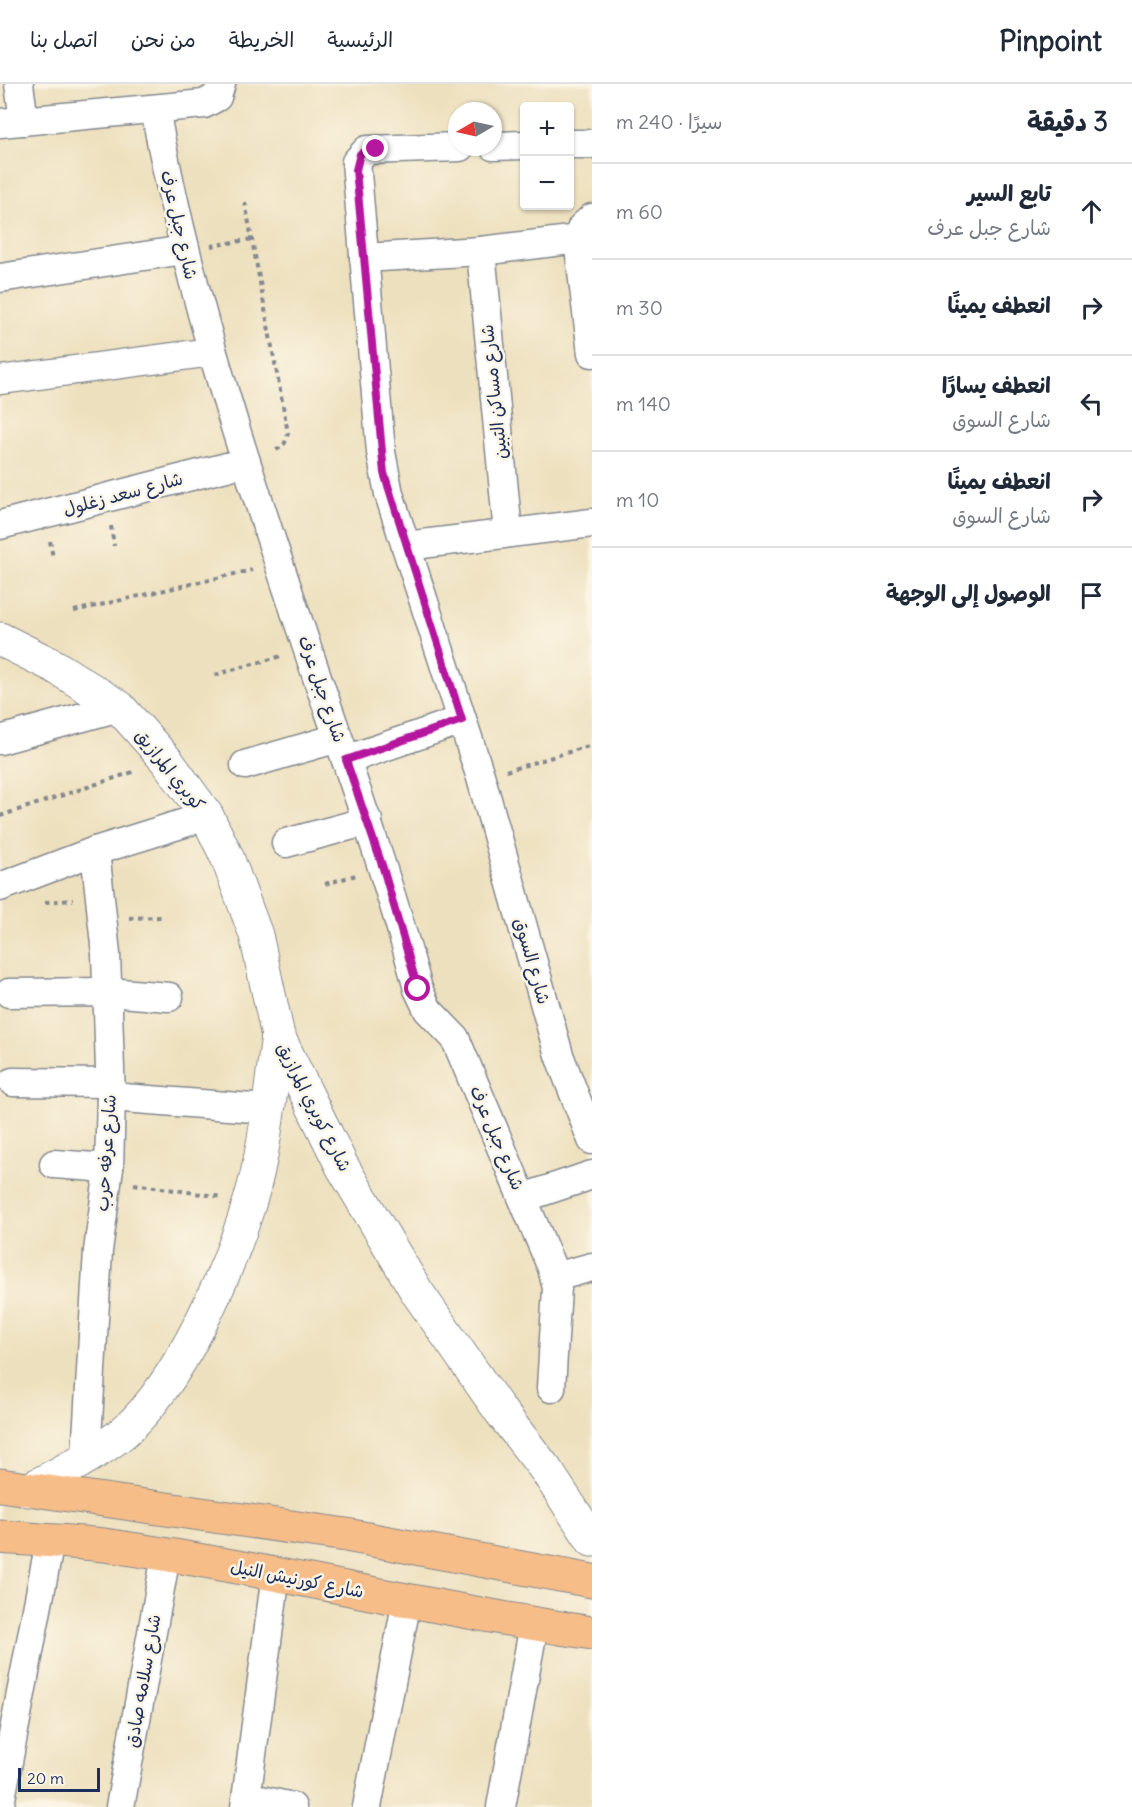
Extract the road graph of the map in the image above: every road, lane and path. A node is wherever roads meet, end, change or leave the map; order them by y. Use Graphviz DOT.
graph roads {
  1 [pos="19,84"];
  2 [pos="220,84"];
  3 [pos="155,109"];
  4 [pos="12,122"];
  5 [pos="574,144"];
  6 [pos="592,144"];
  7 [pos="520,145"];
  8 [pos="502,146"];
  9 [pos="448,147"];
  10 [pos="245,202"];
  11 [pos="585,228"];
  12 [pos="252,239"];
  13 [pos="184,250"];
  14 [pos="481,251"];
  15 [pos="364,258"];
  16 [pos="0,279"];
  17 [pos="212,352"];
  18 [pos="592,353"];
  19 [pos="0,380"];
  20 [pos="246,462"];
  21 [pos="592,523"];
  22 [pos="0,525"];
  23 [pos="508,533"];
  24 [pos="406,546"];
  25 [pos="280,563"];
  26 [pos="74,611"];
  27 [pos="0,639"];
  28 [pos="308,648"];
  29 [pos="215,675"];
  30 [pos="119,707"];
  31 [pos="462,720"];
  32 [pos="0,740"];
  33 [pos="592,746"];
  34 [pos="342,749"];
  35 [pos="167,761"];
  36 [pos="245,765"];
  37 [pos="481,778"];
  38 [pos="0,816"];
  39 [pos="207,816"];
  40 [pos="368,821"];
  41 [pos="286,843"];
  42 [pos="95,851"];
  43 [pos="0,887"];
  44 [pos="34,903"];
  45 [pos="102,909"];
  46 [pos="163,917"];
  47 [pos="108,992"];
  48 [pos="9,993"];
  49 [pos="170,997"];
  50 [pos="278,1036"];
  51 [pos="13,1082"];
  52 [pos="110,1090"];
  53 [pos="267,1109"];
  54 [pos="592,1140"];
  55 [pos="54,1164"];
  56 [pos="108,1174"];
  57 [pos="592,1175"];
  58 [pos="522,1198"];
  59 [pos="250,1201"];
  60 [pos="592,1267"];
  61 [pos="555,1277"];
  62 [pos="551,1388"];
  63 [pos="86,1456"];
  64 [pos="14,1487"];
  65 [pos="0,1537"];
  66 [pos="592,1540"];
  67 [pos="50,1541"];
  68 [pos="166,1556"];
  69 [pos="276,1574"];
  70 [pos="592,1581"];
  71 [pos="407,1600"];
  72 [pos="534,1624"];
  73 [pos="592,1633"];
  74 [pos="246,1802"];
  75 [pos="0,1804"];
  76 [pos="120,1807"];
  77 [pos="292,1807"];
  78 [pos="367,1807"];
  79 [pos="501,1807"];
  1 -- 4 [label="street"];
  2 -- 3 [label="street"];
  3 -- 4 [label="street"];
  3 -- 13 [label="street, شارع جبل عرف"];
  5 -- 6 [label="street"];
  7 -- 8 [label="street"];
  9 -- 15 [label="street, شارع السوق"];
  10 -- 12 [label="path"];
  11 -- 14 [label="street"];
  11 -- 18 [label="street"];
  12 -- 13 [label="path"];
  12 -- 20 [label="path"];
  13 -- 16 [label="street"];
  13 -- 17 [label="street, شارع جبل عرف"];
  14 -- 15 [label="street"];
  14 -- 23 [label="street, شارع مساكن التبين"];
  15 -- 24 [label="street, شارع السوق"];
  17 -- 19 [label="street"];
  17 -- 20 [label="street, شارع جبل عرف"];
  20 -- 22 [label="street, شارع سعد زغلول"];
  20 -- 25 [label="street, شارع جبل عرف"];
  21 -- 23 [label="street"];
  23 -- 24 [label="street"];
  24 -- 31 [label="street, شارع السوق"];
  25 -- 26 [label="path"];
  25 -- 28 [label="street, شارع جبل عرف"];
  27 -- 30 [label="street, كوبري المرازيق"];
  28 -- 29 [label="path"];
  28 -- 34 [label="street, شارع جبل عرف"];
  30 -- 32 [label="street"];
  30 -- 35 [label="street, كوبري المرازيق"];
  31 -- 34 [label="street"];
  31 -- 37 [label="street, شارع السوق"];
  33 -- 37 [label="path"];
  34 -- 36 [label="street"];
  34 -- 40 [label="street, شارع جبل عرف"];
  35 -- 38 [label="path"];
  35 -- 39 [label="street, كوبري المرازيق"];
  37 -- 54 [label="street, شارع السوق"];
  39 -- 42 [label="street"];
  39 -- 50 [label="street, كوبري المرازيق"];
  40 -- 41 [label="street"];
  40 -- 58 [label="street, شارع جبل عرف"];
  42 -- 43 [label="street"];
  42 -- 45 [label="street, شارع عرفه حرب"];
  44 -- 45 [label="path"];
  45 -- 46 [label="path"];
  45 -- 47 [label="street, شارع عرفه حرب"];
  47 -- 48 [label="street"];
  47 -- 49 [label="street"];
  47 -- 52 [label="street, شارع عرفه حرب"];
  50 -- 53 [label="street, شارع كوبري المرازيق"];
  50 -- 66 [label="street, شارع كوبري المرازيق"];
  51 -- 52 [label="street"];
  52 -- 53 [label="street"];
  52 -- 56 [label="street, شارع عرفه حرب"];
  53 -- 59 [label="street, شارع كوبري المرازيق"];
  55 -- 56 [label="street"];
  56 -- 59 [label="path"];
  56 -- 63 [label="street, شارع عرفه حرب"];
  57 -- 58 [label="street"];
  58 -- 61 [label="street, شارع جبل عرف"];
  59 -- 63 [label="street, شارع كوبري المرازيق"];
  60 -- 61 [label="street"];
  61 -- 62 [label="street, شارع جبل عرف"];
  63 -- 64 [label="street, شارع كوبري المرازيق"];
  64 -- 70 [label="highway"];
  65 -- 67 [label="highway, شارع كورنيش النيل"];
  67 -- 68 [label="highway, شارع كورنيش النيل"];
  67 -- 75 [label="street"];
  68 -- 69 [label="highway, شارع كورنيش النيل"];
  68 -- 76 [label="street, شارع سلامه صادق"];
  69 -- 71 [label="highway, شارع كورنيش النيل"];
  69 -- 74 [label="street"];
  71 -- 72 [label="highway, شارع كورنيش النيل"];
  71 -- 78 [label="street"];
  72 -- 73 [label="highway, شارع كورنيش النيل"];
  72 -- 79 [label="street"];
  74 -- 77 [label="street"];
}
